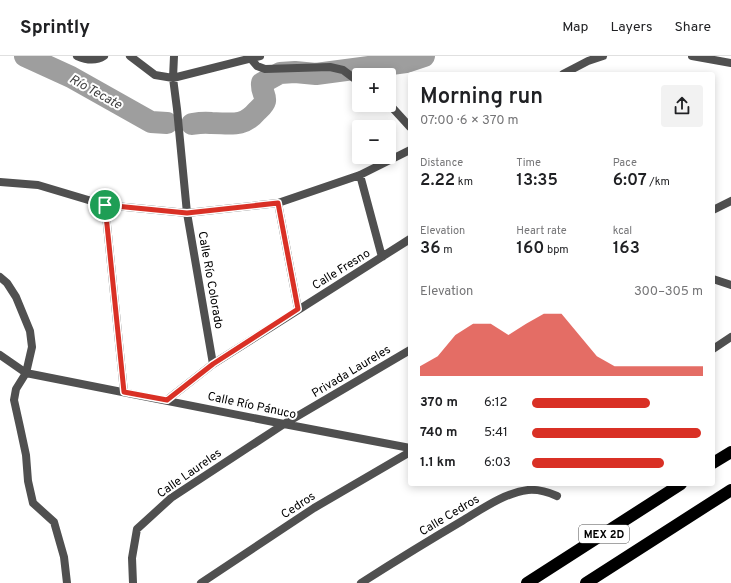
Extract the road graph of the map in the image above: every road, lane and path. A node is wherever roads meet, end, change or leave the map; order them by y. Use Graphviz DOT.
graph roads {
  1 [pos="77,56"];
  2 [pos="104,56"];
  3 [pos="130,56"];
  4 [pos="174,56"];
  5 [pos="260,56"];
  6 [pos="603,56"];
  7 [pos="692,56"];
  8 [pos="251,59"];
  9 [pos="731,63"];
  10 [pos="567,72"];
  11 [pos="352,77"];
  12 [pos="173,78"];
  13 [pos="396,112"];
  14 [pos="408,125"];
  15 [pos="408,151"];
  16 [pos="360,175"];
  17 [pos="0,182"];
  18 [pos="731,201"];
  19 [pos="278,203"];
  20 [pos="105,205"];
  21 [pos="715,209"];
  22 [pos="187,213"];
  23 [pos="408,240"];
  24 [pos="382,257"];
  25 [pos="0,277"];
  26 [pos="715,280"];
  27 [pos="731,285"];
  28 [pos="298,309"];
  29 [pos="731,337"];
  30 [pos="715,348"];
  31 [pos="408,351"];
  32 [pos="0,355"];
  33 [pos="213,364"];
  34 [pos="26,373"];
  35 [pos="124,392"];
  36 [pos="167,400"];
  37 [pos="284,424"];
  38 [pos="408,448"];
  39 [pos="731,452"];
  40 [pos="408,453"];
  41 [pos="715,462"];
  42 [pos="678,486"];
  43 [pos="731,490"];
  44 [pos="557,496"];
  45 [pos="67,583"];
  46 [pos="132,583"];
  47 [pos="201,583"];
  48 [pos="361,583"];
  49 [pos="527,583"];
  50 [pos="586,583"];
  1 -- 2 [label="street"];
  3 -- 12 [label="street"];
  4 -- 12 [label="street, Calle Río Colorado"];
  5 -- 8 [label="street"];
  6 -- 10 [label="street"];
  7 -- 9 [label="street"];
  8 -- 11 [label="street"];
  8 -- 12 [label="street"];
  12 -- 22 [label="street, Calle Río Colorado"];
  13 -- 14 [label="street"];
  15 -- 16 [label="street"];
  16 -- 19 [label="street"];
  16 -- 24 [label="street"];
  17 -- 20 [label="street"];
  18 -- 21 [label="street"];
  19 -- 22 [label="street"];
  19 -- 28 [label="street"];
  20 -- 22 [label="street"];
  20 -- 35 [label="street"];
  22 -- 33 [label="street, Calle Río Colorado"];
  23 -- 24 [label="street, Calle Fresno"];
  24 -- 28 [label="street, Calle Fresno"];
  25 -- 34 [label="street"];
  26 -- 27 [label="street"];
  28 -- 33 [label="street, Calle Fresno"];
  29 -- 30 [label="street"];
  31 -- 37 [label="street, Privada Laureles"];
  32 -- 34 [label="street, Calle Río Pánuco"];
  33 -- 36 [label="street, Calle Fresno"];
  34 -- 35 [label="street, Calle Río Pánuco"];
  34 -- 45 [label="street"];
  35 -- 36 [label="street, Calle Río Pánuco"];
  36 -- 37 [label="street, Calle Río Pánuco"];
  37 -- 38 [label="street, Calle Río Pánuco"];
  37 -- 46 [label="street, Calle Laureles"];
  39 -- 41 [label="highway"];
  40 -- 47 [label="street, Cedros"];
  42 -- 49 [label="highway, MEX 2D"];
  43 -- 50 [label="highway, MEX 2D"];
  44 -- 48 [label="street, Calle Cedros"];
}
